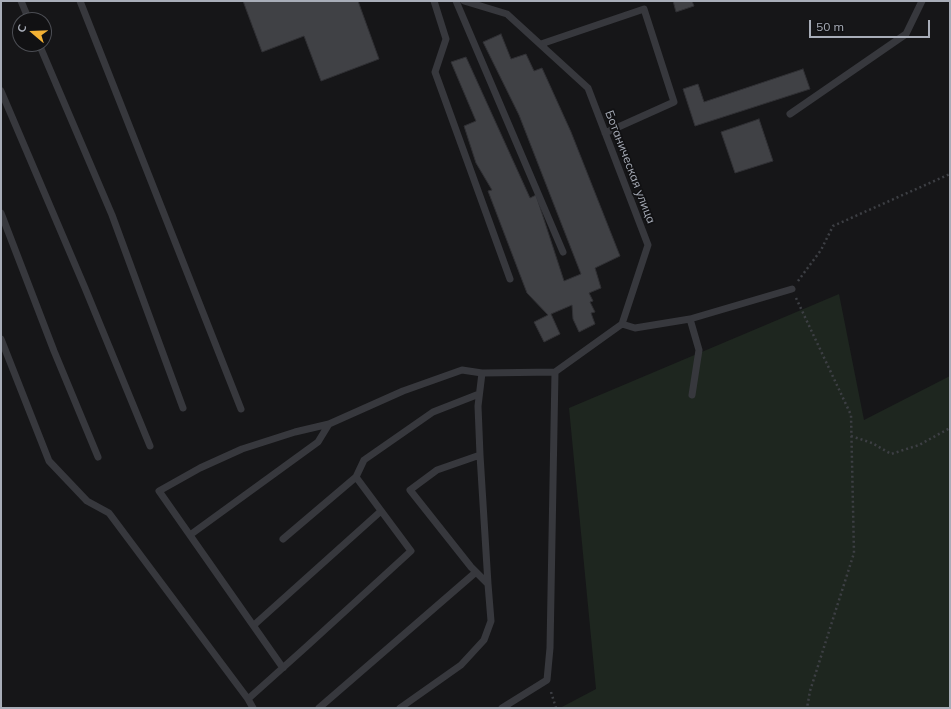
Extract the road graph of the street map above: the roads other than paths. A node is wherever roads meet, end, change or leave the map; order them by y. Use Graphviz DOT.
graph roads {
  1 [pos="21,1"];
  2 [pos="80,1"];
  3 [pos="434,1"];
  4 [pos="456,1"];
  5 [pos="464,1"];
  6 [pos="922,1"];
  7 [pos="26,12"];
  8 [pos="540,44"];
  9 [pos="42,52"];
  10 [pos="1,91"];
  11 [pos="790,114"];
  12 [pos="605,133"];
  13 [pos="1,213"];
  14 [pos="563,252"];
  15 [pos="510,279"];
  16 [pos="792,289"];
  17 [pos="690,319"];
  18 [pos="622,324"];
  19 [pos="1,339"];
  20 [pos="555,372"];
  21 [pos="482,373"];
  22 [pos="480,394"];
  23 [pos="692,395"];
  24 [pos="183,408"];
  25 [pos="241,409"];
  26 [pos="329,424"];
  27 [pos="150,446"];
  28 [pos="480,455"];
  29 [pos="98,456"];
  30 [pos="356,477"];
  31 [pos="381,511"];
  32 [pos="190,535"];
  33 [pos="283,539"];
  34 [pos="476,572"];
  35 [pos="488,584"];
  36 [pos="254,625"];
  37 [pos="283,668"];
  38 [pos="248,699"];
  39 [pos="253,708"];
  40 [pos="319,708"];
  41 [pos="400,708"];
  42 [pos="502,708"];
  1 -- 7 [label="lane"];
  2 -- 25 [label="lane"];
  3 -- 15 [label="lane"];
  4 -- 14 [label="lane"];
  5 -- 8 [label="lane, Ботаническая улица"];
  6 -- 11 [label="lane"];
  8 -- 12 [label="lane, Ботаническая улица"];
  8 -- 12 [label="lane"];
  9 -- 24 [label="lane"];
  10 -- 27 [label="lane"];
  12 -- 18 [label="lane, Ботаническая улица"];
  13 -- 29 [label="lane"];
  16 -- 17 [label="lane"];
  17 -- 18 [label="lane"];
  17 -- 23 [label="lane"];
  18 -- 20 [label="lane"];
  19 -- 38 [label="lane"];
  20 -- 21 [label="lane"];
  20 -- 42 [label="lane"];
  21 -- 22 [label="lane"];
  21 -- 26 [label="lane"];
  22 -- 28 [label="lane"];
  22 -- 30 [label="lane"];
  26 -- 32 [label="lane"];
  26 -- 32 [label="lane"];
  28 -- 34 [label="lane"];
  28 -- 35 [label="lane"];
  30 -- 31 [label="lane"];
  30 -- 33 [label="lane"];
  31 -- 36 [label="lane"];
  31 -- 37 [label="lane"];
  32 -- 36 [label="lane"];
  34 -- 35 [label="lane"];
  34 -- 40 [label="lane"];
  35 -- 41 [label="lane"];
  36 -- 37 [label="lane"];
  37 -- 38 [label="lane"];
  38 -- 39 [label="lane"];
}
